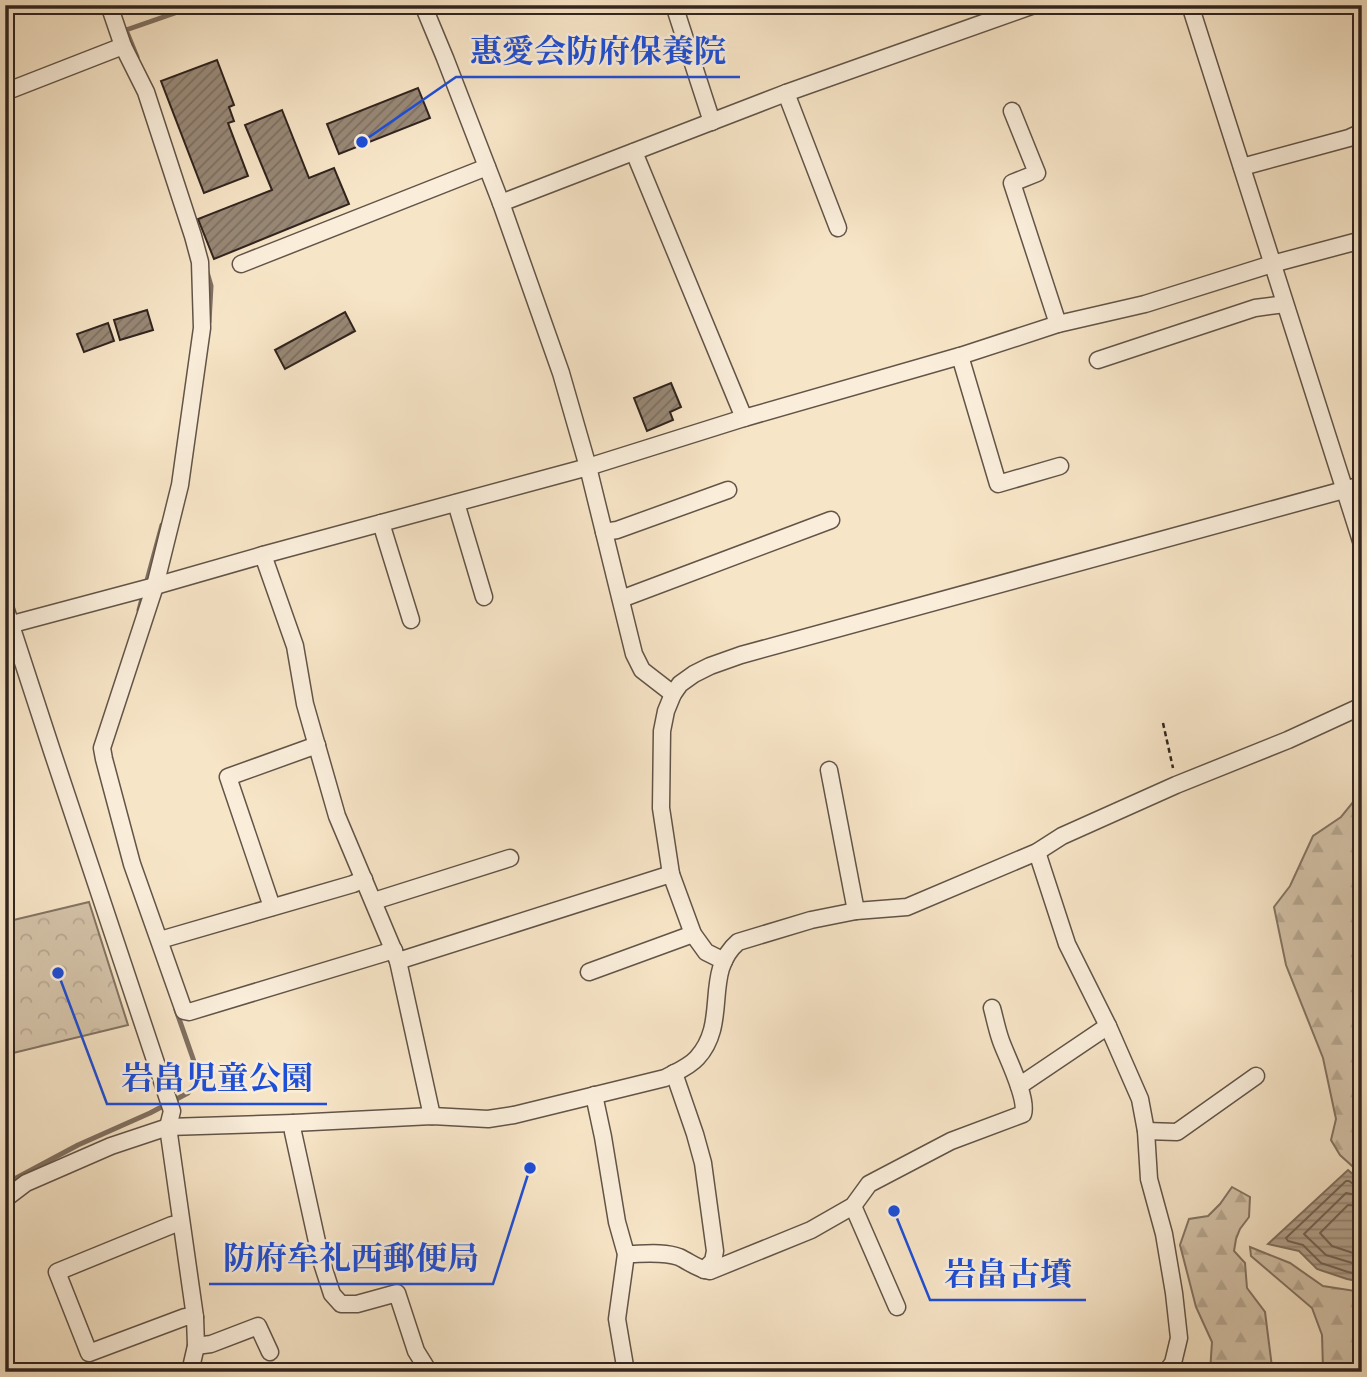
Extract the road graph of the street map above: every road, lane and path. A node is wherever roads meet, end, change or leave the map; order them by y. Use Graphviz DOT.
graph roads {
  1 [pos="109,5"];
  2 [pos="423,5"];
  3 [pos="674,5"];
  4 [pos="1034,5"];
  5 [pos="1190,5"];
  6 [pos="123,46"];
  7 [pos="5,92"];
  8 [pos="786,93"];
  9 [pos="1012,111"];
  10 [pos="712,122"];
  11 [pos="1362,132"];
  12 [pos="634,152"];
  13 [pos="487,167"];
  14 [pos="1242,167"];
  15 [pos="500,203"];
  16 [pos="838,228"];
  17 [pos="1362,240"];
  18 [pos="241,264"];
  19 [pos="1272,264"];
  20 [pos="1285,304"];
  21 [pos="1058,324"];
  22 [pos="961,356"];
  23 [pos="1098,360"];
  24 [pos="744,418"];
  25 [pos="1059,466"];
  26 [pos="588,467"];
  27 [pos="1362,485"];
  28 [pos="1344,489"];
  29 [pos="728,490"];
  30 [pos="456,503"];
  31 [pos="831,520"];
  32 [pos="381,523"];
  33 [pos="604,532"];
  34 [pos="1362,544"];
  35 [pos="263,555"];
  36 [pos="155,586"];
  37 [pos="484,597"];
  38 [pos="621,599"];
  39 [pos="5,607"];
  40 [pos="411,620"];
  41 [pos="8,625"];
  42 [pos="673,694"];
  43 [pos="1362,706"];
  44 [pos="1163,723"];
  45 [pos="317,745"];
  46 [pos="829,770"];
  47 [pos="1176,785"];
  48 [pos="1037,852"];
  49 [pos="510,858"];
  50 [pos="671,874"];
  51 [pos="364,879"];
  52 [pos="374,901"];
  53 [pos="272,907"];
  54 [pos="856,911"];
  55 [pos="693,934"];
  56 [pos="160,940"];
  57 [pos="396,956"];
  58 [pos="723,961"];
  59 [pos="589,972"];
  60 [pos="992,1009"];
  61 [pos="1108,1026"];
  62 [pos="674,1073"];
  63 [pos="1256,1076"];
  64 [pos="1019,1086"];
  65 [pos="594,1095"];
  66 [pos="432,1116"];
  67 [pos="293,1123"];
  68 [pos="168,1127"];
  69 [pos="1146,1131"];
  70 [pos="5,1199"];
  71 [pos="853,1206"];
  72 [pos="181,1223"];
  73 [pos="626,1254"];
  74 [pos="704,1270"];
  75 [pos="897,1307"];
  76 [pos="195,1317"];
  77 [pos="196,1346"];
  78 [pos="270,1352"];
  79 [pos="190,1372"];
  80 [pos="429,1372"];
  81 [pos="626,1372"];
  82 [pos="1166,1372"];
  1 -- 6 [label="street"];
  2 -- 13 [label="street"];
  3 -- 10 [label="street"];
  4 -- 8 [label="street"];
  5 -- 14 [label="street"];
  6 -- 7 [label="street"];
  6 -- 36 [label="street"];
  8 -- 10 [label="street"];
  8 -- 16 [label="street"];
  9 -- 21 [label="street"];
  10 -- 12 [label="street"];
  11 -- 14 [label="street"];
  12 -- 15 [label="street"];
  12 -- 24 [label="street"];
  13 -- 15 [label="street"];
  13 -- 18 [label="street"];
  14 -- 19 [label="street"];
  15 -- 26 [label="street"];
  17 -- 19 [label="street"];
  19 -- 20 [label="street"];
  19 -- 21 [label="street"];
  20 -- 23 [label="street"];
  20 -- 28 [label="street"];
  21 -- 22 [label="street"];
  22 -- 24 [label="street"];
  22 -- 25 [label="street"];
  24 -- 26 [label="street"];
  26 -- 30 [label="street"];
  26 -- 33 [label="street"];
  27 -- 28 [label="street"];
  28 -- 34 [label="street"];
  28 -- 42 [label="street"];
  29 -- 33 [label="street"];
  30 -- 32 [label="street"];
  30 -- 37 [label="street"];
  31 -- 38 [label="street"];
  32 -- 35 [label="street"];
  32 -- 40 [label="street"];
  33 -- 38 [label="street"];
  35 -- 36 [label="street"];
  35 -- 45 [label="street"];
  36 -- 41 [label="street"];
  36 -- 56 [label="street"];
  38 -- 42 [label="street"];
  39 -- 41 [label="street"];
  41 -- 68 [label="street"];
  42 -- 50 [label="street"];
  43 -- 47 [label="street"];
  44 -- 47 [label="path"];
  45 -- 51 [label="street"];
  45 -- 53 [label="street"];
  46 -- 54 [label="street"];
  47 -- 48 [label="street"];
  48 -- 54 [label="street"];
  48 -- 61 [label="street"];
  49 -- 52 [label="street"];
  50 -- 55 [label="street"];
  50 -- 57 [label="street"];
  51 -- 52 [label="street"];
  51 -- 53 [label="street"];
  52 -- 57 [label="street"];
  53 -- 56 [label="street"];
  54 -- 58 [label="street"];
  55 -- 58 [label="street"];
  55 -- 59 [label="street"];
  56 -- 57 [label="street"];
  57 -- 66 [label="street"];
  58 -- 62 [label="street"];
  60 -- 64 [label="street"];
  61 -- 64 [label="street"];
  61 -- 69 [label="street"];
  62 -- 65 [label="street"];
  62 -- 74 [label="street"];
  63 -- 69 [label="street"];
  64 -- 71 [label="street"];
  65 -- 66 [label="street"];
  65 -- 73 [label="street"];
  66 -- 67 [label="street"];
  67 -- 68 [label="street"];
  67 -- 80 [label="street"];
  68 -- 70 [label="street"];
  68 -- 72 [label="street"];
  69 -- 82 [label="street"];
  71 -- 74 [label="street"];
  71 -- 75 [label="street"];
  72 -- 76 [label="street"];
  72 -- 76 [label="street"];
  73 -- 74 [label="street"];
  73 -- 81 [label="street"];
  76 -- 77 [label="street"];
  77 -- 78 [label="street"];
  77 -- 79 [label="street"];
}
